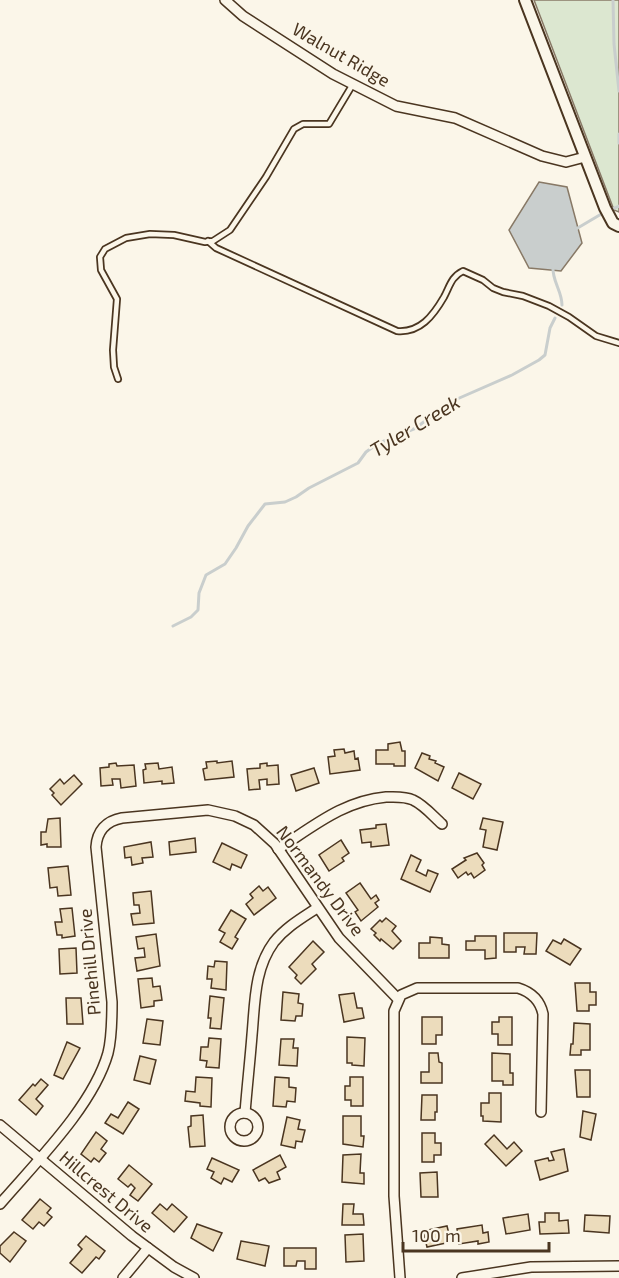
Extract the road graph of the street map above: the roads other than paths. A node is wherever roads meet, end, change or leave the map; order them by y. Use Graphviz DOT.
graph roads {
  1 [pos="225,0"];
  2 [pos="525,0"];
  3 [pos="353,84"];
  4 [pos="585,157"];
  5 [pos="619,226"];
  6 [pos="208,242"];
  7 [pos="619,343"];
  8 [pos="118,379"];
  9 [pos="442,824"];
  10 [pos="103,827"];
  11 [pos="278,849"];
  12 [pos="317,908"];
  13 [pos="398,999"];
  14 [pos="541,1112"];
  15 [pos="245,1113"];
  16 [pos="0,1125"];
  17 [pos="39,1157"];
  18 [pos="0,1204"];
  19 [pos="148,1248"];
  20 [pos="619,1266"];
  21 [pos="531,1268"];
  22 [pos="123,1278"];
  23 [pos="194,1278"];
  24 [pos="400,1278"];
  25 [pos="462,1278"];
  26 [pos="532,1278"];
  1 -- 3 [label="street, Walnut Ridge"];
  2 -- 4 [label="street"];
  3 -- 4 [label="street, Walnut Ridge"];
  3 -- 6 [label="lane"];
  4 -- 5 [label="street"];
  6 -- 7 [label="lane"];
  6 -- 8 [label="lane"];
  9 -- 11 [label="street"];
  10 -- 11 [label="street, Normandy Drive"];
  10 -- 17 [label="street, Pinehill Drive"];
  11 -- 12 [label="street, Normandy Drive"];
  12 -- 13 [label="street, Normandy Drive"];
  12 -- 15 [label="street"];
  13 -- 14 [label="street"];
  13 -- 24 [label="street"];
  16 -- 17 [label="street, Hillcrest Drive"];
  17 -- 18 [label="street, Pinehill Drive"];
  17 -- 19 [label="street, Hillcrest Drive"];
  19 -- 22 [label="street"];
  19 -- 23 [label="street, Hillcrest Drive"];
  20 -- 21 [label="street"];
  21 -- 25 [label="street"];
  21 -- 26 [label="street"];
}
